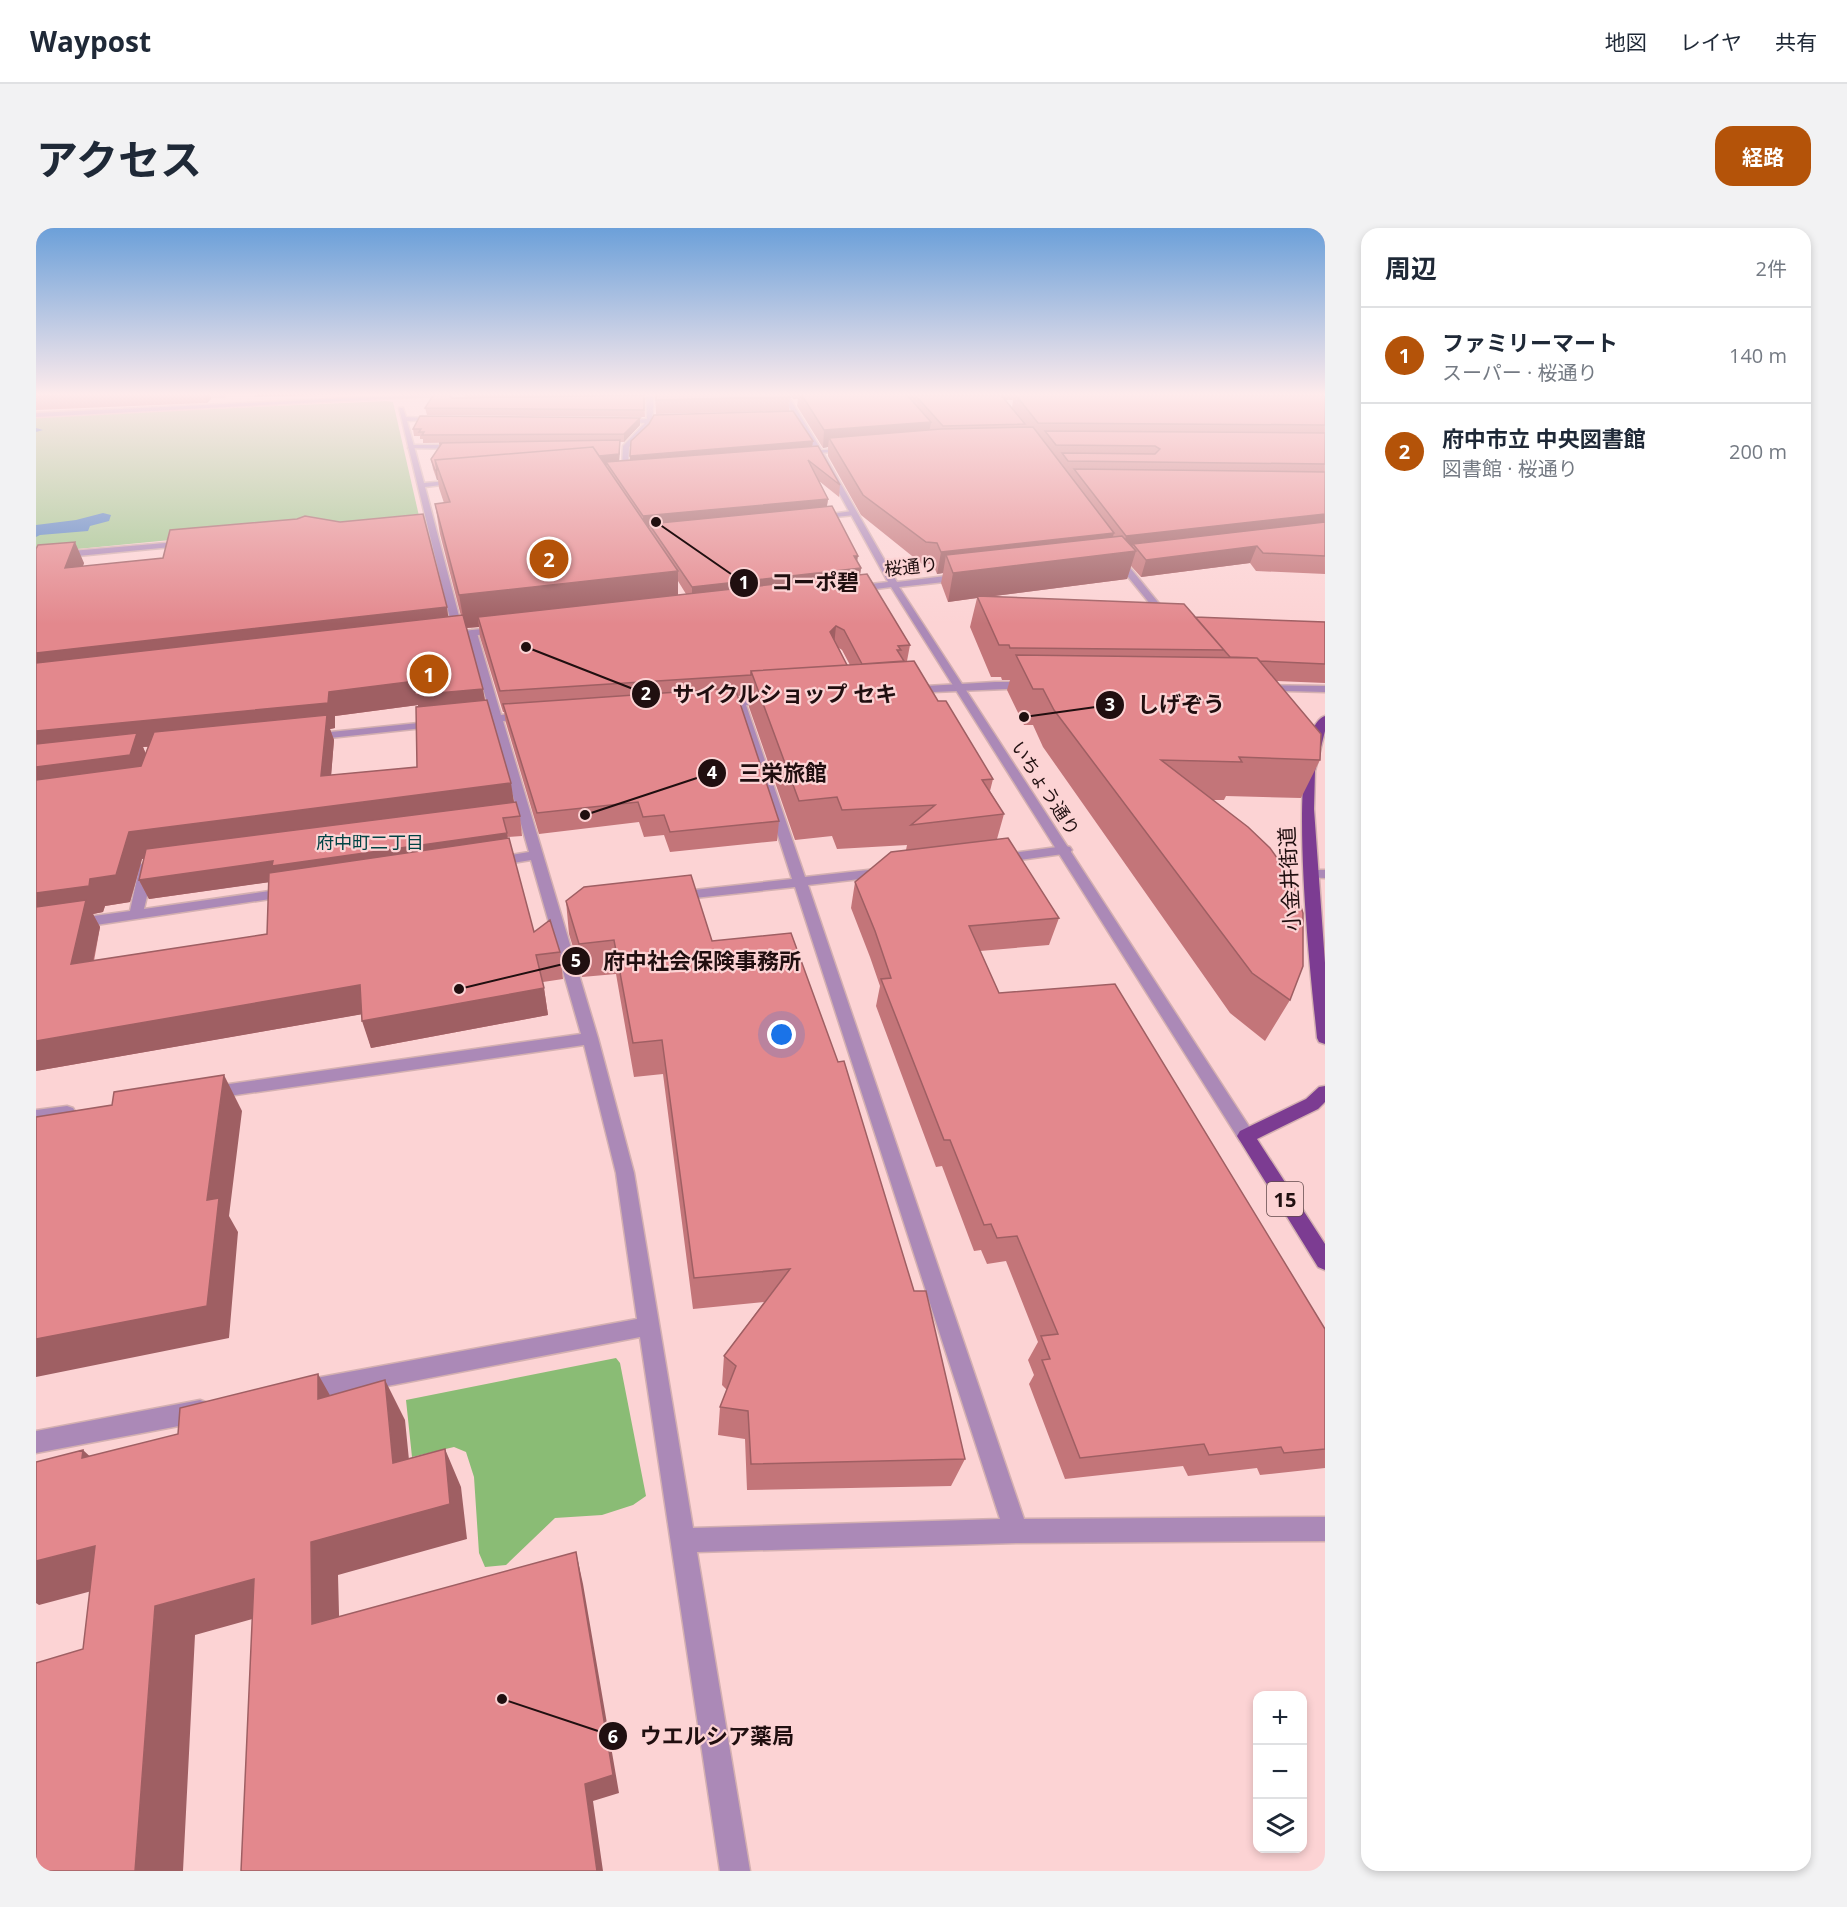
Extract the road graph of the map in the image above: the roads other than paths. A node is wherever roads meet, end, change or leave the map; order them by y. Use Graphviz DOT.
graph roads {
  1 [pos="416,471"];
  2 [pos="829,471"];
  3 [pos="467,481"];
  4 [pos="420,485"];
  5 [pos="852,513"];
  6 [pos="805,518"];
  7 [pos="429,520"];
  8 [pos="417,522"];
  9 [pos="202,541"];
  10 [pos="1114,554"];
  11 [pos="36,557"];
  12 [pos="1129,557"];
  13 [pos="1106,560"];
  14 [pos="976,575"];
  15 [pos="894,585"];
  16 [pos="843,590"];
  17 [pos="1171,623"];
  18 [pos="514,628"];
  19 [pos="472,633"];
  20 [pos="459,635"];
  21 [pos="435,638"];
  22 [pos="1040,685"];
  23 [pos="960,687"];
  24 [pos="1246,688"];
  25 [pos="1325,689"];
  26 [pos="902,690"];
  27 [pos="786,699"];
  28 [pos="740,702"];
  29 [pos="705,704"];
  30 [pos="543,715"];
  31 [pos="497,718"];
  32 [pos="1324,723"];
  33 [pos="298,738"];
  34 [pos="1065,850"];
  35 [pos="537,855"];
  36 [pos="984,860"];
  37 [pos="159,863"];
  38 [pos="478,864"];
  39 [pos="904,870"];
  40 [pos="1318,874"];
  41 [pos="800,883"];
  42 [pos="301,890"];
  43 [pos="659,898"];
  44 [pos="136,915"];
  45 [pos="36,929"];
  46 [pos="590,1038"];
  47 [pos="1325,1038"];
  48 [pos="1325,1092"];
  49 [pos="189,1095"];
  50 [pos="83,1110"];
  51 [pos="36,1117"];
  52 [pos="1246,1137"];
  53 [pos="1325,1261"];
  54 [pos="649,1326"];
  55 [pos="279,1396"];
  56 [pos="221,1407"];
  57 [pos="36,1442"];
  58 [pos="1325,1529"];
  59 [pos="1016,1532"];
  60 [pos="684,1540"];
  61 [pos="735,1871"];
  1 -- 4 [label="street"];
  2 -- 5 [label="street, いちょう通り"];
  3 -- 4 [label="street"];
  4 -- 7 [label="street"];
  5 -- 6 [label="street"];
  5 -- 15 [label="street, いちょう通り"];
  7 -- 8 [label="street"];
  7 -- 20 [label="street"];
  9 -- 11 [label="street"];
  10 -- 12 [label="street"];
  10 -- 13 [label="street"];
  10 -- 17 [label="street"];
  14 -- 15 [label="street, 桜通り"];
  15 -- 16 [label="street, 桜通り"];
  15 -- 23 [label="street, いちょう通り"];
  18 -- 19 [label="street"];
  19 -- 20 [label="street"];
  19 -- 31 [label="street"];
  20 -- 21 [label="street"];
  22 -- 23 [label="street"];
  23 -- 26 [label="street"];
  23 -- 34 [label="street, いちょう通り"];
  24 -- 25 [label="street"];
  27 -- 28 [label="street"];
  28 -- 29 [label="street"];
  28 -- 41 [label="street"];
  30 -- 31 [label="street"];
  31 -- 33 [label="street"];
  31 -- 35 [label="street"];
  32 -- 40 [label="main road, 小金井街道"];
  34 -- 36 [label="street"];
  34 -- 52 [label="street, いちょう通り"];
  35 -- 38 [label="street"];
  35 -- 46 [label="street"];
  37 -- 44 [label="street"];
  39 -- 41 [label="street"];
  40 -- 47 [label="main road, 小金井街道"];
  41 -- 43 [label="street"];
  41 -- 59 [label="street"];
  42 -- 44 [label="street"];
  44 -- 45 [label="street"];
  46 -- 49 [label="street"];
  46 -- 54 [label="street"];
  48 -- 52 [label="main road"];
  50 -- 51 [label="street"];
  52 -- 53 [label="main road, 15"];
  54 -- 55 [label="street"];
  54 -- 60 [label="street"];
  56 -- 57 [label="street"];
  58 -- 59 [label="street"];
  59 -- 60 [label="street"];
  60 -- 61 [label="street"];
}
